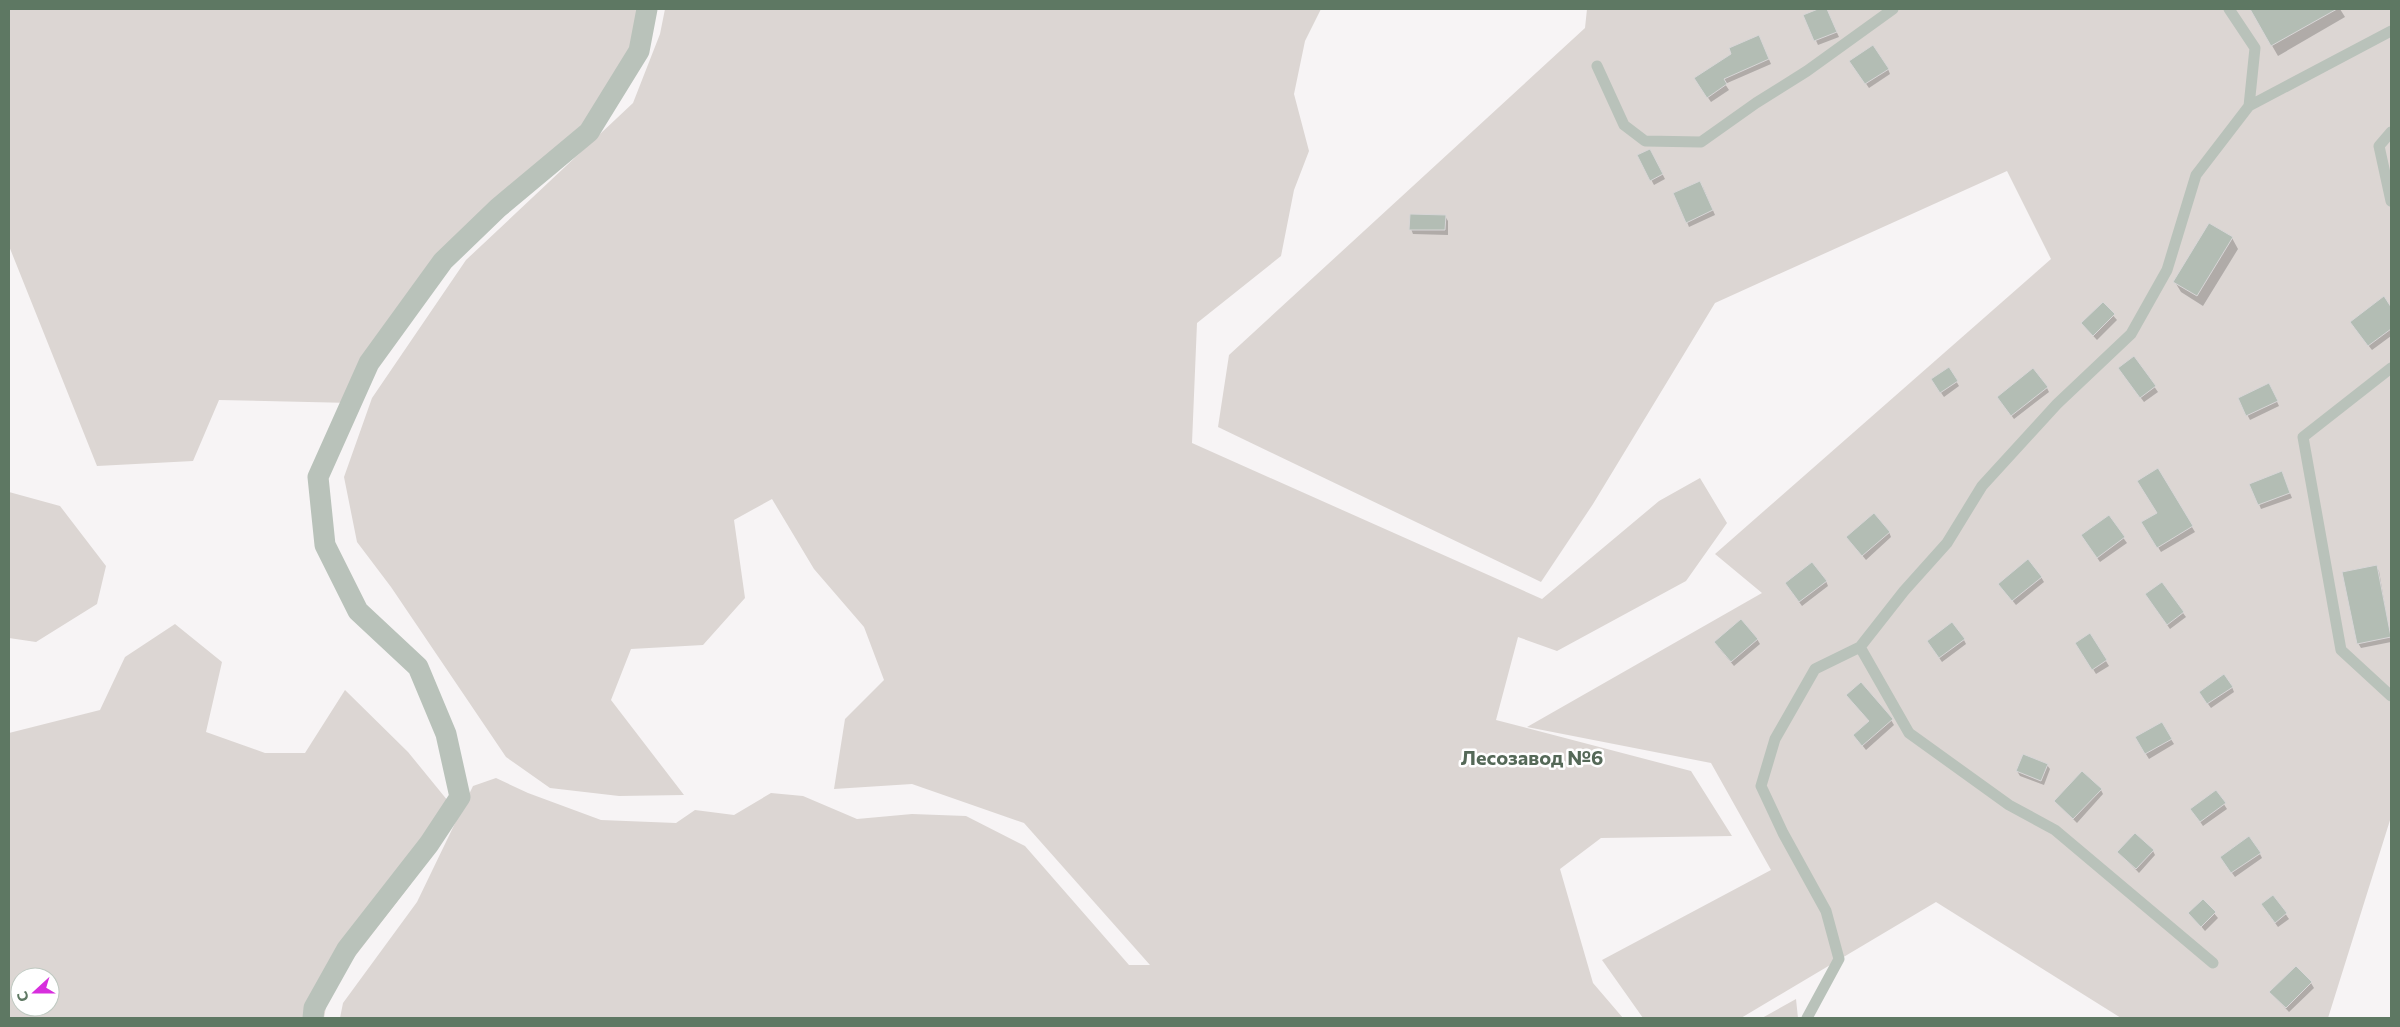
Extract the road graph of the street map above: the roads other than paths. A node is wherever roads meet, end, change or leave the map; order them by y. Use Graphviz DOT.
graph roads {
  1 [pos="646,9"];
  2 [pos="1893,9"];
  3 [pos="2229,9"];
  4 [pos="2391,31"];
  5 [pos="1597,66"];
  6 [pos="2249,106"];
  7 [pos="2391,132"];
  8 [pos="2391,201"];
  9 [pos="2391,368"];
  10 [pos="1860,647"];
  11 [pos="2391,696"];
  12 [pos="2213,963"];
  13 [pos="313,1018"];
  14 [pos="1807,1018"];
  1 -- 13 [label="street"];
  2 -- 5 [label="lane"];
  3 -- 6 [label="lane"];
  4 -- 6 [label="lane"];
  6 -- 10 [label="lane"];
  7 -- 8 [label="lane"];
  9 -- 11 [label="lane"];
  10 -- 12 [label="lane"];
  10 -- 14 [label="lane"];
}
